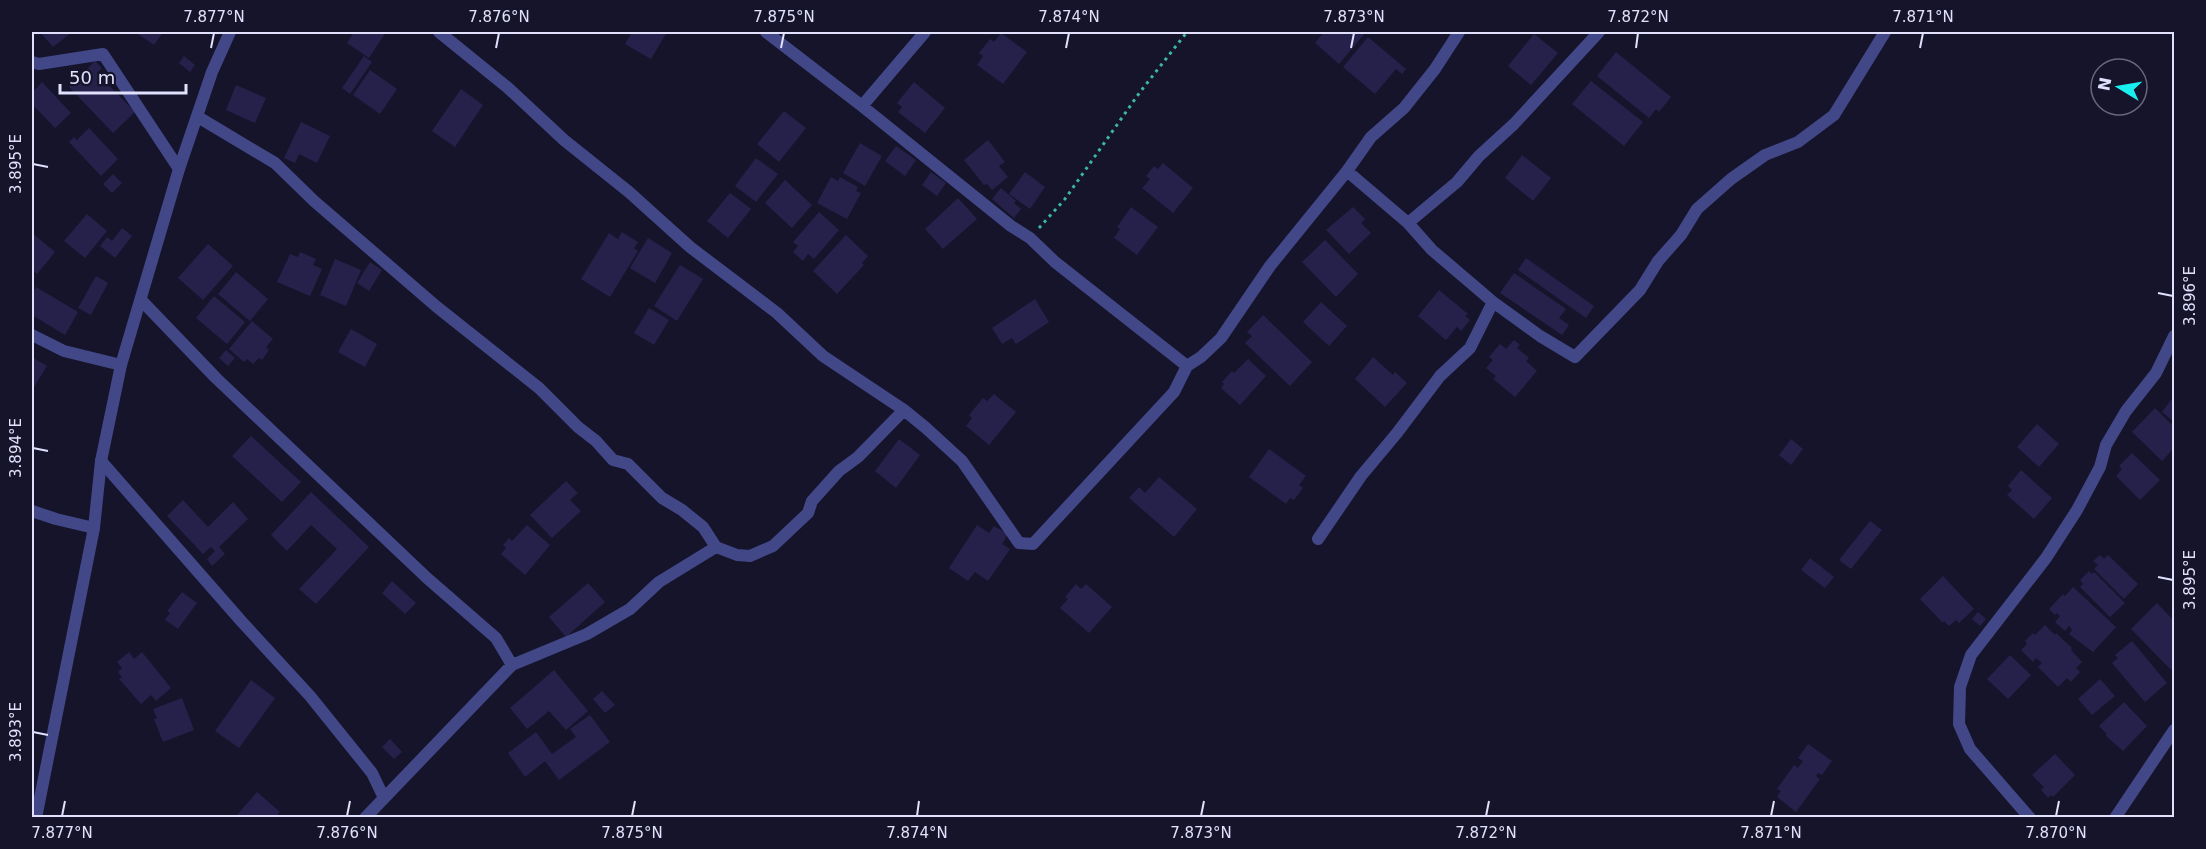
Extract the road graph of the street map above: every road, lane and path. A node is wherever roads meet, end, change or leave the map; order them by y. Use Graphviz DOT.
graph roads {
  1 [pos="230,32"];
  2 [pos="439,32"];
  3 [pos="766,32"];
  4 [pos="925,32"];
  5 [pos="1187,32"];
  6 [pos="1459,32"];
  7 [pos="1599,32"];
  8 [pos="1885,32"];
  9 [pos="32,62"];
  10 [pos="862,106"];
  11 [pos="198,117"];
  12 [pos="179,169"];
  13 [pos="1347,171"];
  14 [pos="1408,224"];
  15 [pos="1030,238"];
  16 [pos="141,300"];
  17 [pos="1493,302"];
  18 [pos="32,335"];
  19 [pos="2175,336"];
  20 [pos="121,365"];
  21 [pos="1187,366"];
  22 [pos="904,410"];
  23 [pos="101,461"];
  24 [pos="32,511"];
  25 [pos="94,528"];
  26 [pos="1318,539"];
  27 [pos="716,547"];
  28 [pos="512,665"];
  29 [pos="2175,730"];
  30 [pos="36,793"];
  31 [pos="384,798"];
  32 [pos="36,818"];
  33 [pos="365,818"];
  34 [pos="2030,818"];
  35 [pos="2115,818"];
  1 -- 11 [label="street"];
  2 -- 22 [label="street"];
  3 -- 10 [label="street"];
  4 -- 10 [label="street"];
  5 -- 15 [label="path"];
  6 -- 13 [label="street"];
  7 -- 14 [label="street"];
  8 -- 17 [label="street"];
  9 -- 12 [label="street"];
  10 -- 15 [label="street"];
  11 -- 12 [label="street"];
  11 -- 27 [label="street"];
  12 -- 16 [label="street"];
  13 -- 14 [label="street"];
  13 -- 21 [label="street"];
  14 -- 17 [label="street"];
  15 -- 21 [label="street"];
  16 -- 20 [label="street"];
  16 -- 28 [label="street"];
  17 -- 26 [label="street"];
  18 -- 20 [label="street"];
  19 -- 34 [label="street"];
  20 -- 23 [label="street"];
  21 -- 22 [label="street"];
  22 -- 27 [label="street"];
  23 -- 25 [label="street"];
  23 -- 31 [label="street"];
  24 -- 25 [label="street"];
  25 -- 30 [label="street"];
  27 -- 28 [label="street"];
  28 -- 31 [label="street"];
  29 -- 35 [label="street"];
  30 -- 32 [label="street"];
  31 -- 33 [label="street"];
}
